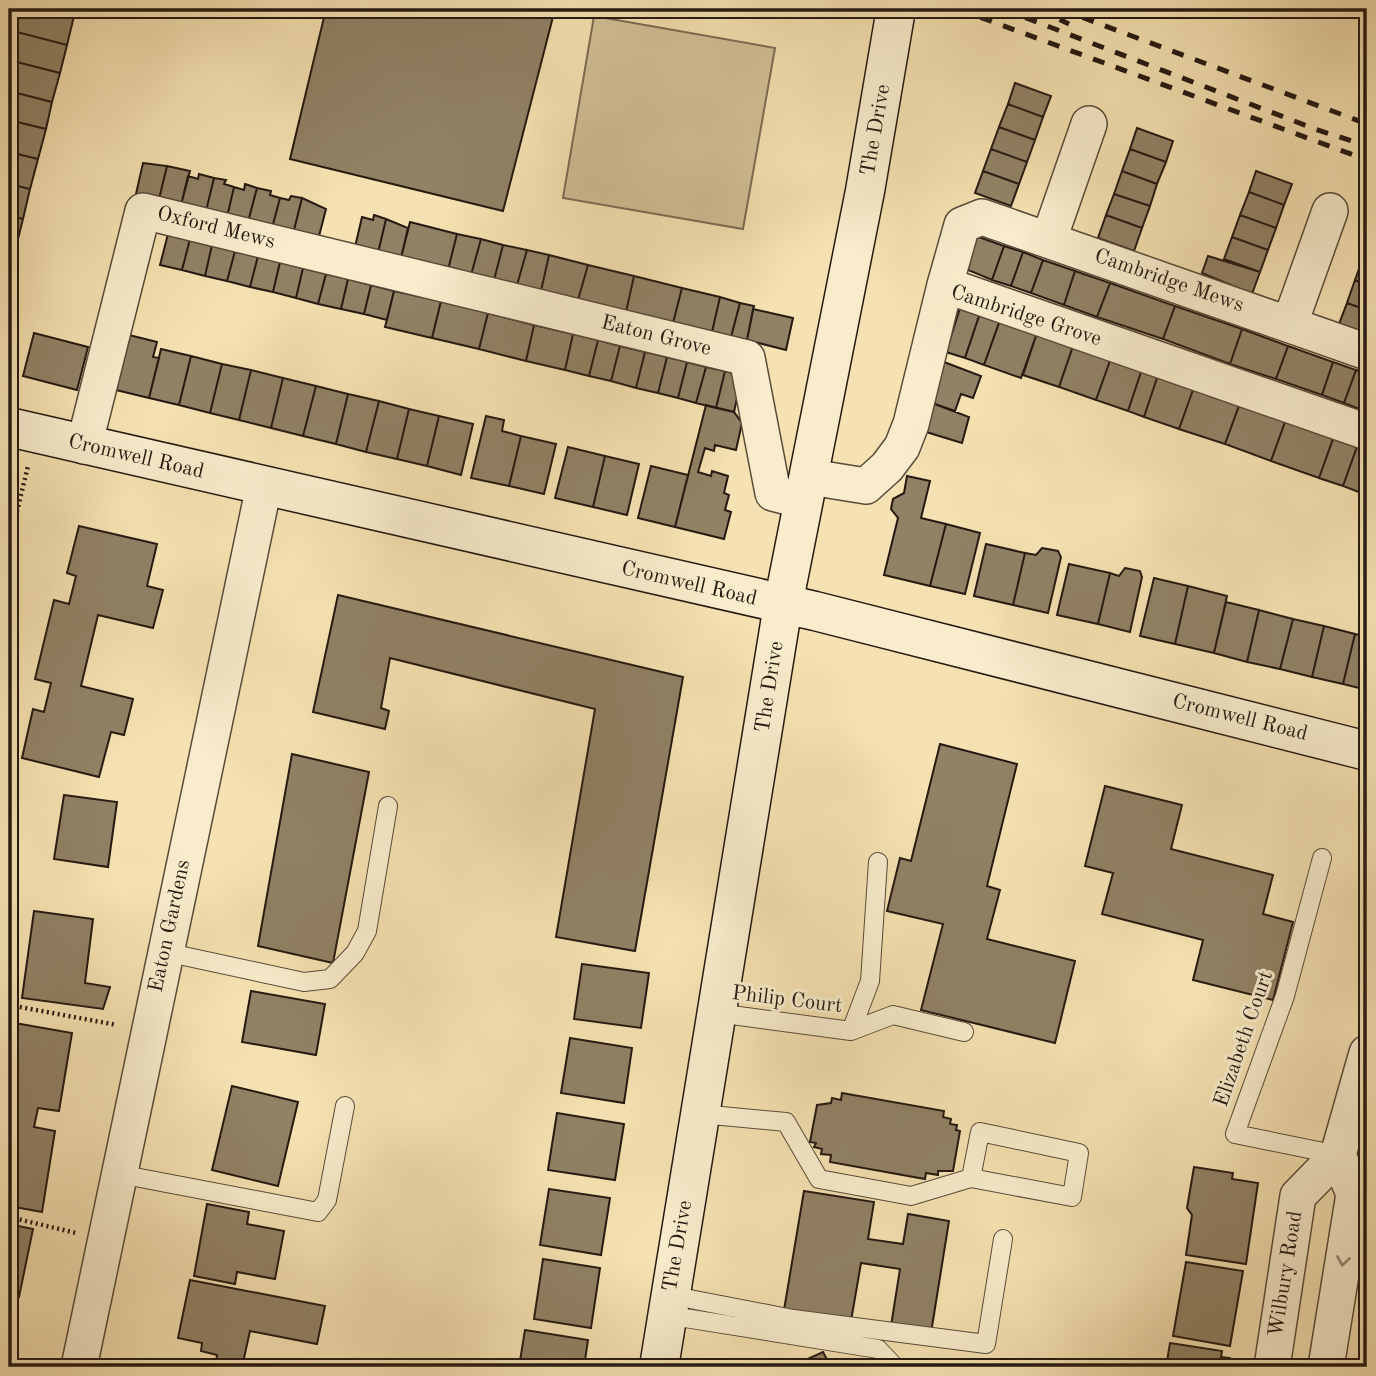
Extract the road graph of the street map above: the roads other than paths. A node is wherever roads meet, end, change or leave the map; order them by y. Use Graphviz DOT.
graph roads {
  1 [pos="894,24"];
  2 [pos="1089,124"];
  3 [pos="1330,211"];
  4 [pos="1049,239"];
  5 [pos="401,274"];
  6 [pos="945,285"];
  7 [pos="1290,323"];
  8 [pos="1367,352"];
  9 [pos="22,431"];
  10 [pos="1367,432"];
  11 [pos="84,446"];
  12 [pos="264,486"];
  13 [pos="807,489"];
  14 [pos="783,605"];
  15 [pos="1367,751"];
  16 [pos="388,806"];
  17 [pos="1321,858"];
  18 [pos="878,862"];
  19 [pos="165,952"];
  20 [pos="717,1013"];
  21 [pos="851,1031"];
  22 [pos="964,1032"];
  23 [pos="1367,1053"];
  24 [pos="345,1106"];
  25 [pos="701,1114"];
  26 [pos="1338,1155"];
  27 [pos="119,1174"];
  28 [pos="971,1178"];
  29 [pos="1003,1239"];
  30 [pos="668,1305"];
  31 [pos="79,1367"];
  32 [pos="659,1367"];
  33 [pos="895,1367"];
  34 [pos="1272,1367"];
  35 [pos="1325,1367"];
  1 -- 13 [label="main road, The Drive"];
  2 -- 4 [label="street"];
  3 -- 7 [label="street"];
  4 -- 6 [label="street, Cambridge Mews"];
  4 -- 7 [label="street, Cambridge Mews"];
  5 -- 11 [label="street, Oxford Mews"];
  5 -- 13 [label="street, Eaton Grove"];
  6 -- 10 [label="street, Cambridge Grove"];
  6 -- 13 [label="street, Cambridge Grove"];
  7 -- 8 [label="street, Cambridge Mews"];
  9 -- 11 [label="main road, Cromwell Road"];
  11 -- 12 [label="main road, Cromwell Road"];
  12 -- 14 [label="main road, Cromwell Road"];
  12 -- 19 [label="street, Eaton Gardens"];
  13 -- 14 [label="main road, The Drive"];
  14 -- 15 [label="main road, Cromwell Road"];
  14 -- 20 [label="main road, The Drive"];
  16 -- 19 [label="lane"];
  17 -- 26 [label="lane, Elizabeth Court"];
  18 -- 21 [label="lane, Philip Court"];
  19 -- 27 [label="street, Eaton Gardens"];
  20 -- 21 [label="lane, Philip Court"];
  20 -- 25 [label="main road, The Drive"];
  21 -- 22 [label="lane, Philip Court"];
  23 -- 26 [label="street, Wilbury Road"];
  24 -- 27 [label="lane"];
  25 -- 28 [label="lane"];
  25 -- 30 [label="main road, The Drive"];
  26 -- 34 [label="street, Wilbury Road"];
  26 -- 35 [label="street, one-way"];
  27 -- 31 [label="street, Eaton Gardens"];
  28 -- 28 [label="lane"];
  29 -- 30 [label="lane"];
  30 -- 32 [label="main road, The Drive"];
  30 -- 33 [label="lane"];
}
